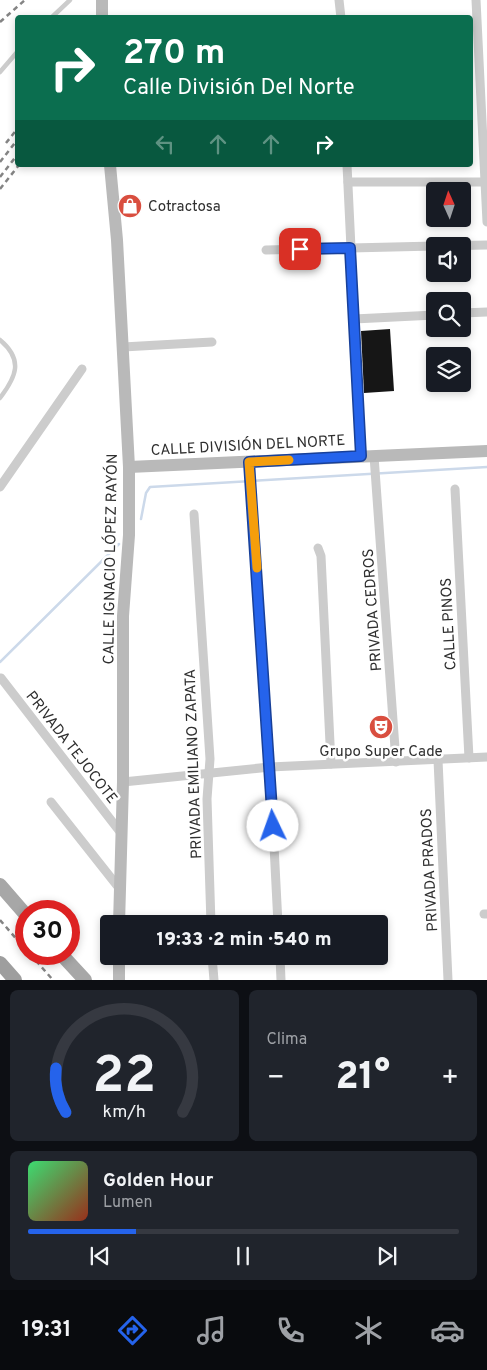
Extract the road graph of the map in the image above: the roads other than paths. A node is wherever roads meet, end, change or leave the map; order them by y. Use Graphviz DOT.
graph roads {
  1 [pos="70,0"];
  2 [pos="102,0"];
  3 [pos="340,0"];
  4 [pos="476,0"];
  5 [pos="54,15"];
  6 [pos="102,15"];
  7 [pos="340,15"];
  8 [pos="483,47"];
  9 [pos="15,54"];
  10 [pos="0,72"];
  11 [pos="110,167"];
  12 [pos="347,167"];
  13 [pos="348,182"];
  14 [pos="486,182"];
  15 [pos="487,222"];
  16 [pos="471,245"];
  17 [pos="487,245"];
  18 [pos="426,246"];
  19 [pos="350,248"];
  20 [pos="266,250"];
  21 [pos="487,312"];
  22 [pos="471,313"];
  23 [pos="426,315"];
  24 [pos="354,319"];
  25 [pos="0,340"];
  26 [pos="212,342"];
  27 [pos="123,347"];
  28 [pos="82,369"];
  29 [pos="0,398"];
  30 [pos="487,451"];
  31 [pos="361,456"];
  32 [pos="375,460"];
  33 [pos="130,467"];
  34 [pos="249,467"];
  35 [pos="0,487"];
  36 [pos="455,489"];
  37 [pos="194,514"];
  38 [pos="318,548"];
  39 [pos="1,678"];
  40 [pos="487,757"];
  41 [pos="469,758"];
  42 [pos="438,760"];
  43 [pos="396,762"];
  44 [pos="331,764"];
  45 [pos="270,767"];
  46 [pos="208,772"];
  47 [pos="123,782"];
  48 [pos="51,802"];
  49 [pos="121,833"];
  50 [pos="0,885"];
  51 [pos="119,888"];
  52 [pos="15,902"];
  53 [pos="119,915"];
  54 [pos="211,915"];
  55 [pos="278,915"];
  56 [pos="0,963"];
  57 [pos="71,965"];
  58 [pos="119,965"];
  59 [pos="213,965"];
  60 [pos="280,965"];
  61 [pos="15,980"];
  62 [pos="84,980"];
  63 [pos="119,980"];
  64 [pos="214,980"];
  65 [pos="281,980"];
  66 [pos="448,980"];
  1 -- 5 [label="lane"];
  2 -- 6 [label="main road"];
  3 -- 7 [label="street"];
  4 -- 8 [label="street"];
  8 -- 14 [label="street"];
  9 -- 10 [label="lane"];
  11 -- 27 [label="main road, CALLE IGNACIO LÓPEZ RAYÓN"];
  12 -- 13 [label="street"];
  13 -- 14 [label="street"];
  13 -- 19 [label="street"];
  14 -- 15 [label="street"];
  16 -- 17 [label="street"];
  18 -- 19 [label="street"];
  19 -- 20 [label="street"];
  19 -- 24 [label="street"];
  21 -- 22 [label="street"];
  23 -- 24 [label="street"];
  24 -- 31 [label="street"];
  25 -- 29 [label="lane"];
  26 -- 27 [label="street"];
  27 -- 33 [label="main road, CALLE IGNACIO LÓPEZ RAYÓN"];
  28 -- 35 [label="street"];
  30 -- 32 [label="main road, CALLE DIVISIÓN DEL NORTE"];
  31 -- 32 [label="main road, CALLE DIVISIÓN DEL NORTE"];
  31 -- 34 [label="main road, CALLE DIVISIÓN DEL NORTE"];
  32 -- 43 [label="street, PRIVADA CEDROS"];
  33 -- 34 [label="main road, CALLE DIVISIÓN DEL NORTE"];
  33 -- 47 [label="main road, CALLE IGNACIO LÓPEZ RAYÓN"];
  34 -- 45 [label="street"];
  36 -- 41 [label="street, CALLE PINOS"];
  37 -- 46 [label="street, PRIVADA EMILIANO ZAPATA"];
  38 -- 44 [label="street"];
  39 -- 49 [label="street, PRIVADA TEJOCOTE"];
  40 -- 41 [label="street"];
  41 -- 42 [label="street"];
  42 -- 43 [label="street"];
  42 -- 66 [label="street, PRIVADA PRADOS"];
  43 -- 44 [label="street"];
  44 -- 45 [label="street"];
  45 -- 46 [label="street"];
  45 -- 55 [label="street"];
  46 -- 47 [label="street"];
  46 -- 54 [label="street, PRIVADA EMILIANO ZAPATA"];
  47 -- 49 [label="main road, CALLE IGNACIO LÓPEZ RAYÓN"];
  48 -- 51 [label="street"];
  49 -- 51 [label="main road, CALLE IGNACIO LÓPEZ RAYÓN"];
  50 -- 52 [label="main road"];
  51 -- 53 [label="main road, CALLE IGNACIO LÓPEZ RAYÓN"];
  56 -- 61 [label="highway"];
  57 -- 62 [label="main road"];
  58 -- 63 [label="main road"];
  59 -- 64 [label="street"];
  60 -- 65 [label="street"];
}
